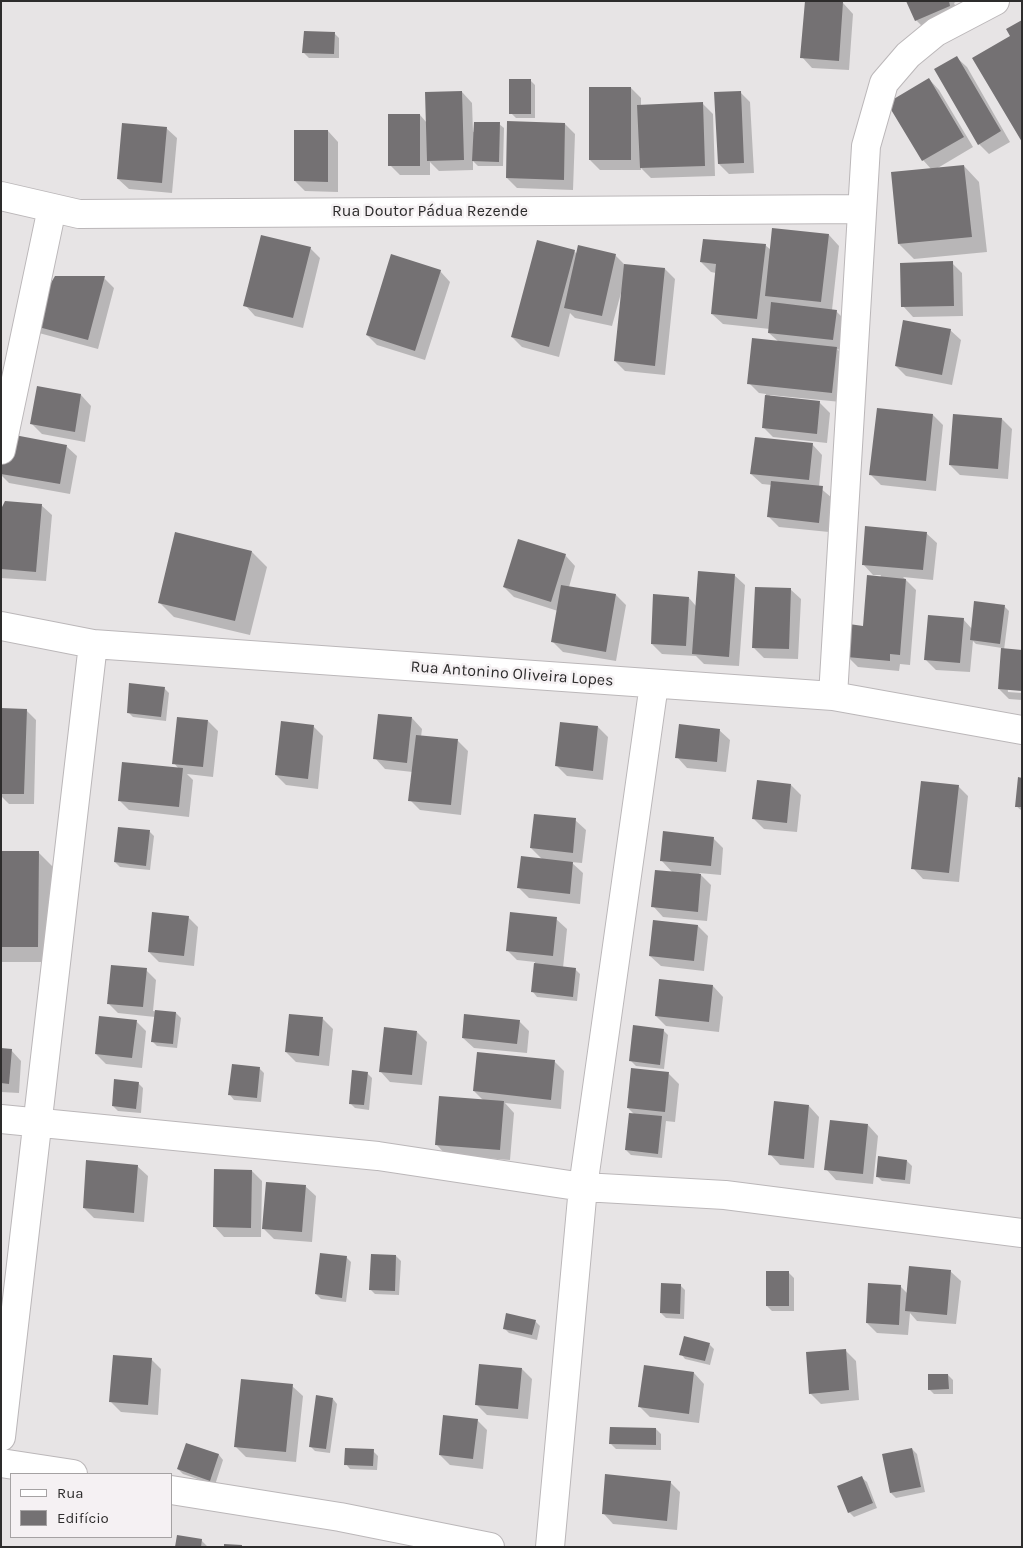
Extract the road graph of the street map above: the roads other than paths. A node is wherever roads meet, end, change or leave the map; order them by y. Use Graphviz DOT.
graph roads {
  1 [pos="995,1"];
  2 [pos="1,196"];
  3 [pos="52,208"];
  4 [pos="862,208"];
  5 [pos="1,450"];
  6 [pos="1,626"];
  7 [pos="93,644"];
  8 [pos="654,684"];
  9 [pos="833,696"];
  10 [pos="1022,730"];
  11 [pos="1,1119"];
  12 [pos="38,1122"];
  13 [pos="583,1187"];
  14 [pos="1022,1233"];
  15 [pos="1,1437"];
  16 [pos="1,1463"];
  17 [pos="66,1473"];
  18 [pos="172,1490"];
  19 [pos="490,1547"];
  20 [pos="550,1547"];
  1 -- 4 [label="street"];
  2 -- 3 [label="street, Rua Doutor Pádua Rezende"];
  3 -- 4 [label="street, Rua Doutor Pádua Rezende"];
  3 -- 5 [label="street"];
  4 -- 9 [label="street"];
  6 -- 7 [label="street, Rua Antonino Oliveira Lopes"];
  7 -- 8 [label="street, Rua Antonino Oliveira Lopes"];
  7 -- 12 [label="street"];
  8 -- 9 [label="street, Rua Antonino Oliveira Lopes"];
  8 -- 13 [label="street"];
  9 -- 10 [label="street, Rua Antonino Oliveira Lopes"];
  11 -- 12 [label="street"];
  12 -- 13 [label="street"];
  12 -- 15 [label="street"];
  13 -- 14 [label="street"];
  13 -- 20 [label="street"];
  16 -- 17 [label="street"];
  18 -- 19 [label="street"];
}
